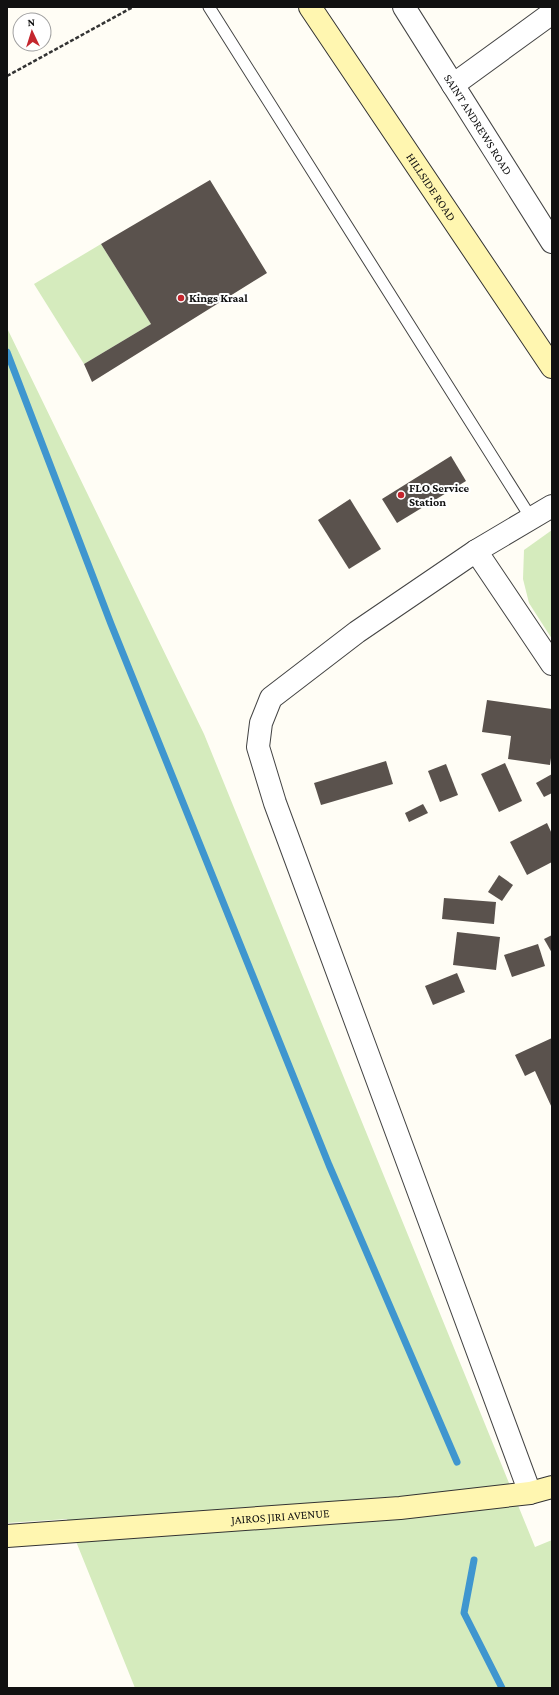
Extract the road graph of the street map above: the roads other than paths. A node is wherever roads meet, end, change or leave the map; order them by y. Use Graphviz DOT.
graph roads {
  1 [pos="209,7"];
  2 [pos="310,7"];
  3 [pos="404,7"];
  4 [pos="552,13"];
  5 [pos="453,85"];
  6 [pos="552,242"];
  7 [pos="552,367"];
  8 [pos="552,506"];
  9 [pos="531,518"];
  10 [pos="476,551"];
  11 [pos="552,664"];
  12 [pos="552,1487"];
  13 [pos="530,1493"];
  14 [pos="7,1536"];
  1 -- 9 [label="lane"];
  2 -- 7 [label="main road, HILLSIDE ROAD"];
  3 -- 5 [label="street, SAINT ANDREWS ROAD"];
  4 -- 5 [label="street"];
  5 -- 6 [label="street, SAINT ANDREWS ROAD"];
  8 -- 9 [label="street"];
  9 -- 10 [label="street"];
  10 -- 11 [label="street"];
  10 -- 13 [label="street"];
  12 -- 13 [label="main road, JAIROS JIRI AVENUE"];
  13 -- 14 [label="main road, JAIROS JIRI AVENUE"];
}
